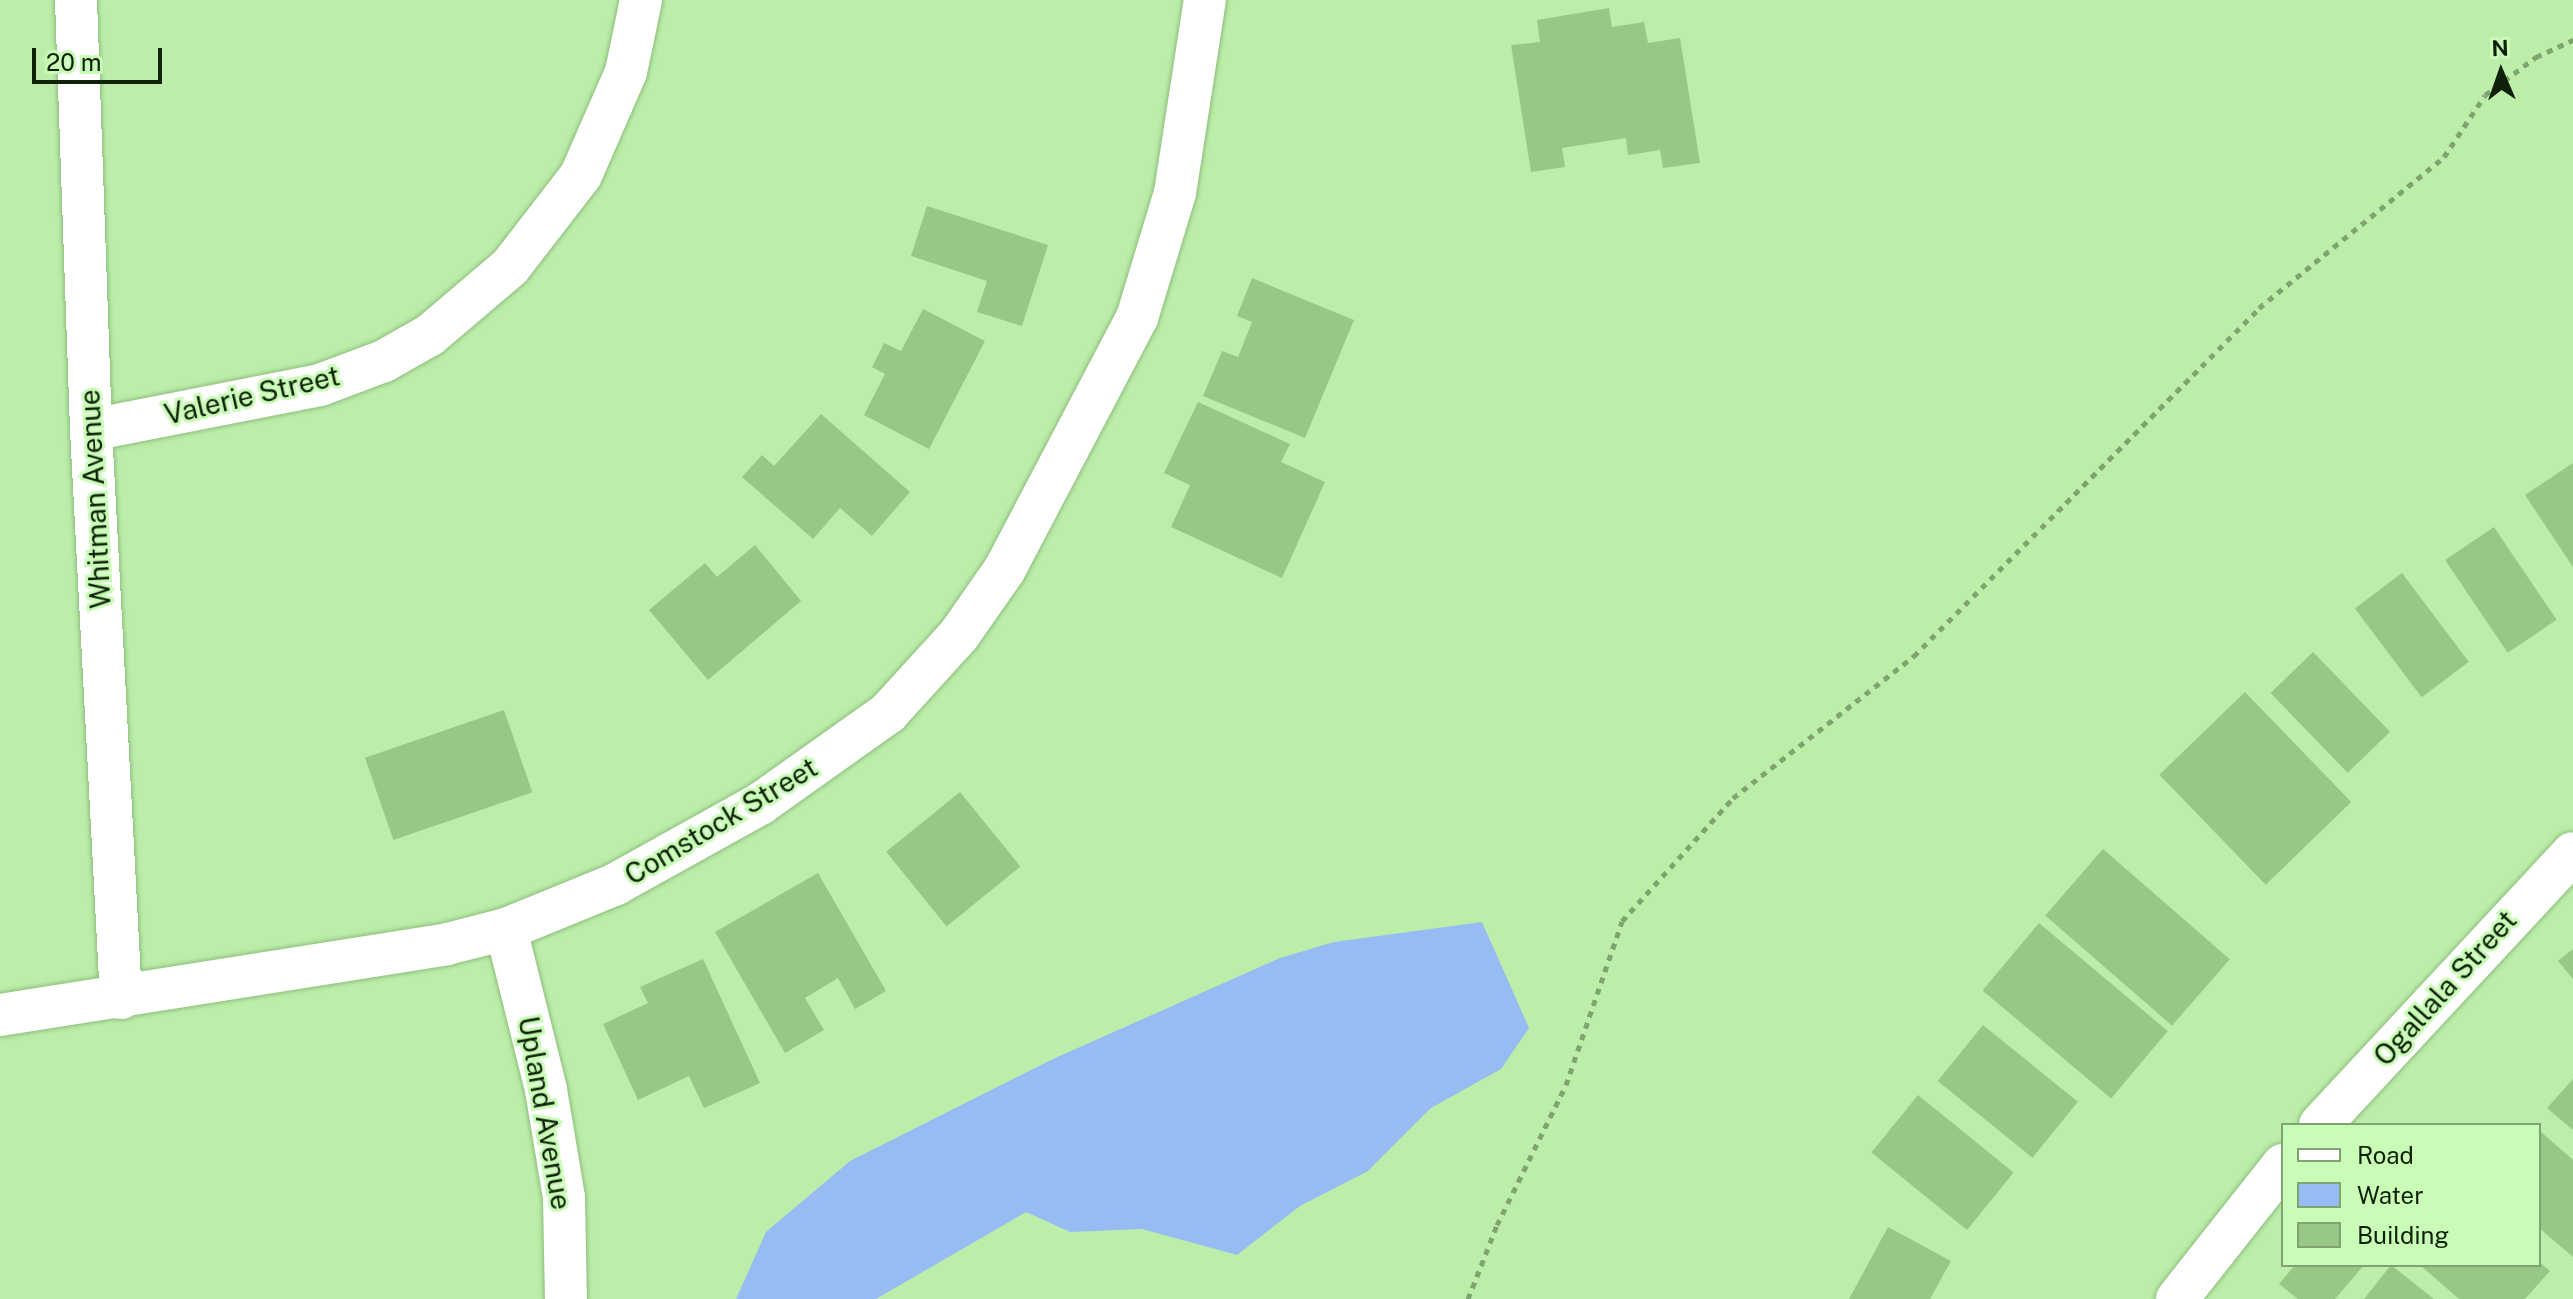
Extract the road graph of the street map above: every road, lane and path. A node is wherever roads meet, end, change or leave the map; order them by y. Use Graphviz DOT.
graph roads {
  1 [pos="76,0"];
  2 [pos="641,0"];
  3 [pos="1205,0"];
  4 [pos="2573,40"];
  5 [pos="91,430"];
  6 [pos="2573,853"];
  7 [pos="506,929"];
  8 [pos="121,998"];
  9 [pos="0,1015"];
  10 [pos="2322,1123"];
  11 [pos="2281,1167"];
  12 [pos="566,1299"];
  13 [pos="1468,1299"];
  14 [pos="2177,1299"];
  1 -- 5 [label="street, Whitman Avenue"];
  2 -- 5 [label="street, Valerie Street"];
  3 -- 7 [label="street, Comstock Street"];
  4 -- 13 [label="path"];
  5 -- 8 [label="street, Whitman Avenue"];
  6 -- 10 [label="street, Ogallala Street"];
  7 -- 8 [label="street, Comstock Street"];
  7 -- 12 [label="street, Upland Avenue"];
  8 -- 9 [label="street, Comstock Street"];
  11 -- 14 [label="street"];
}
